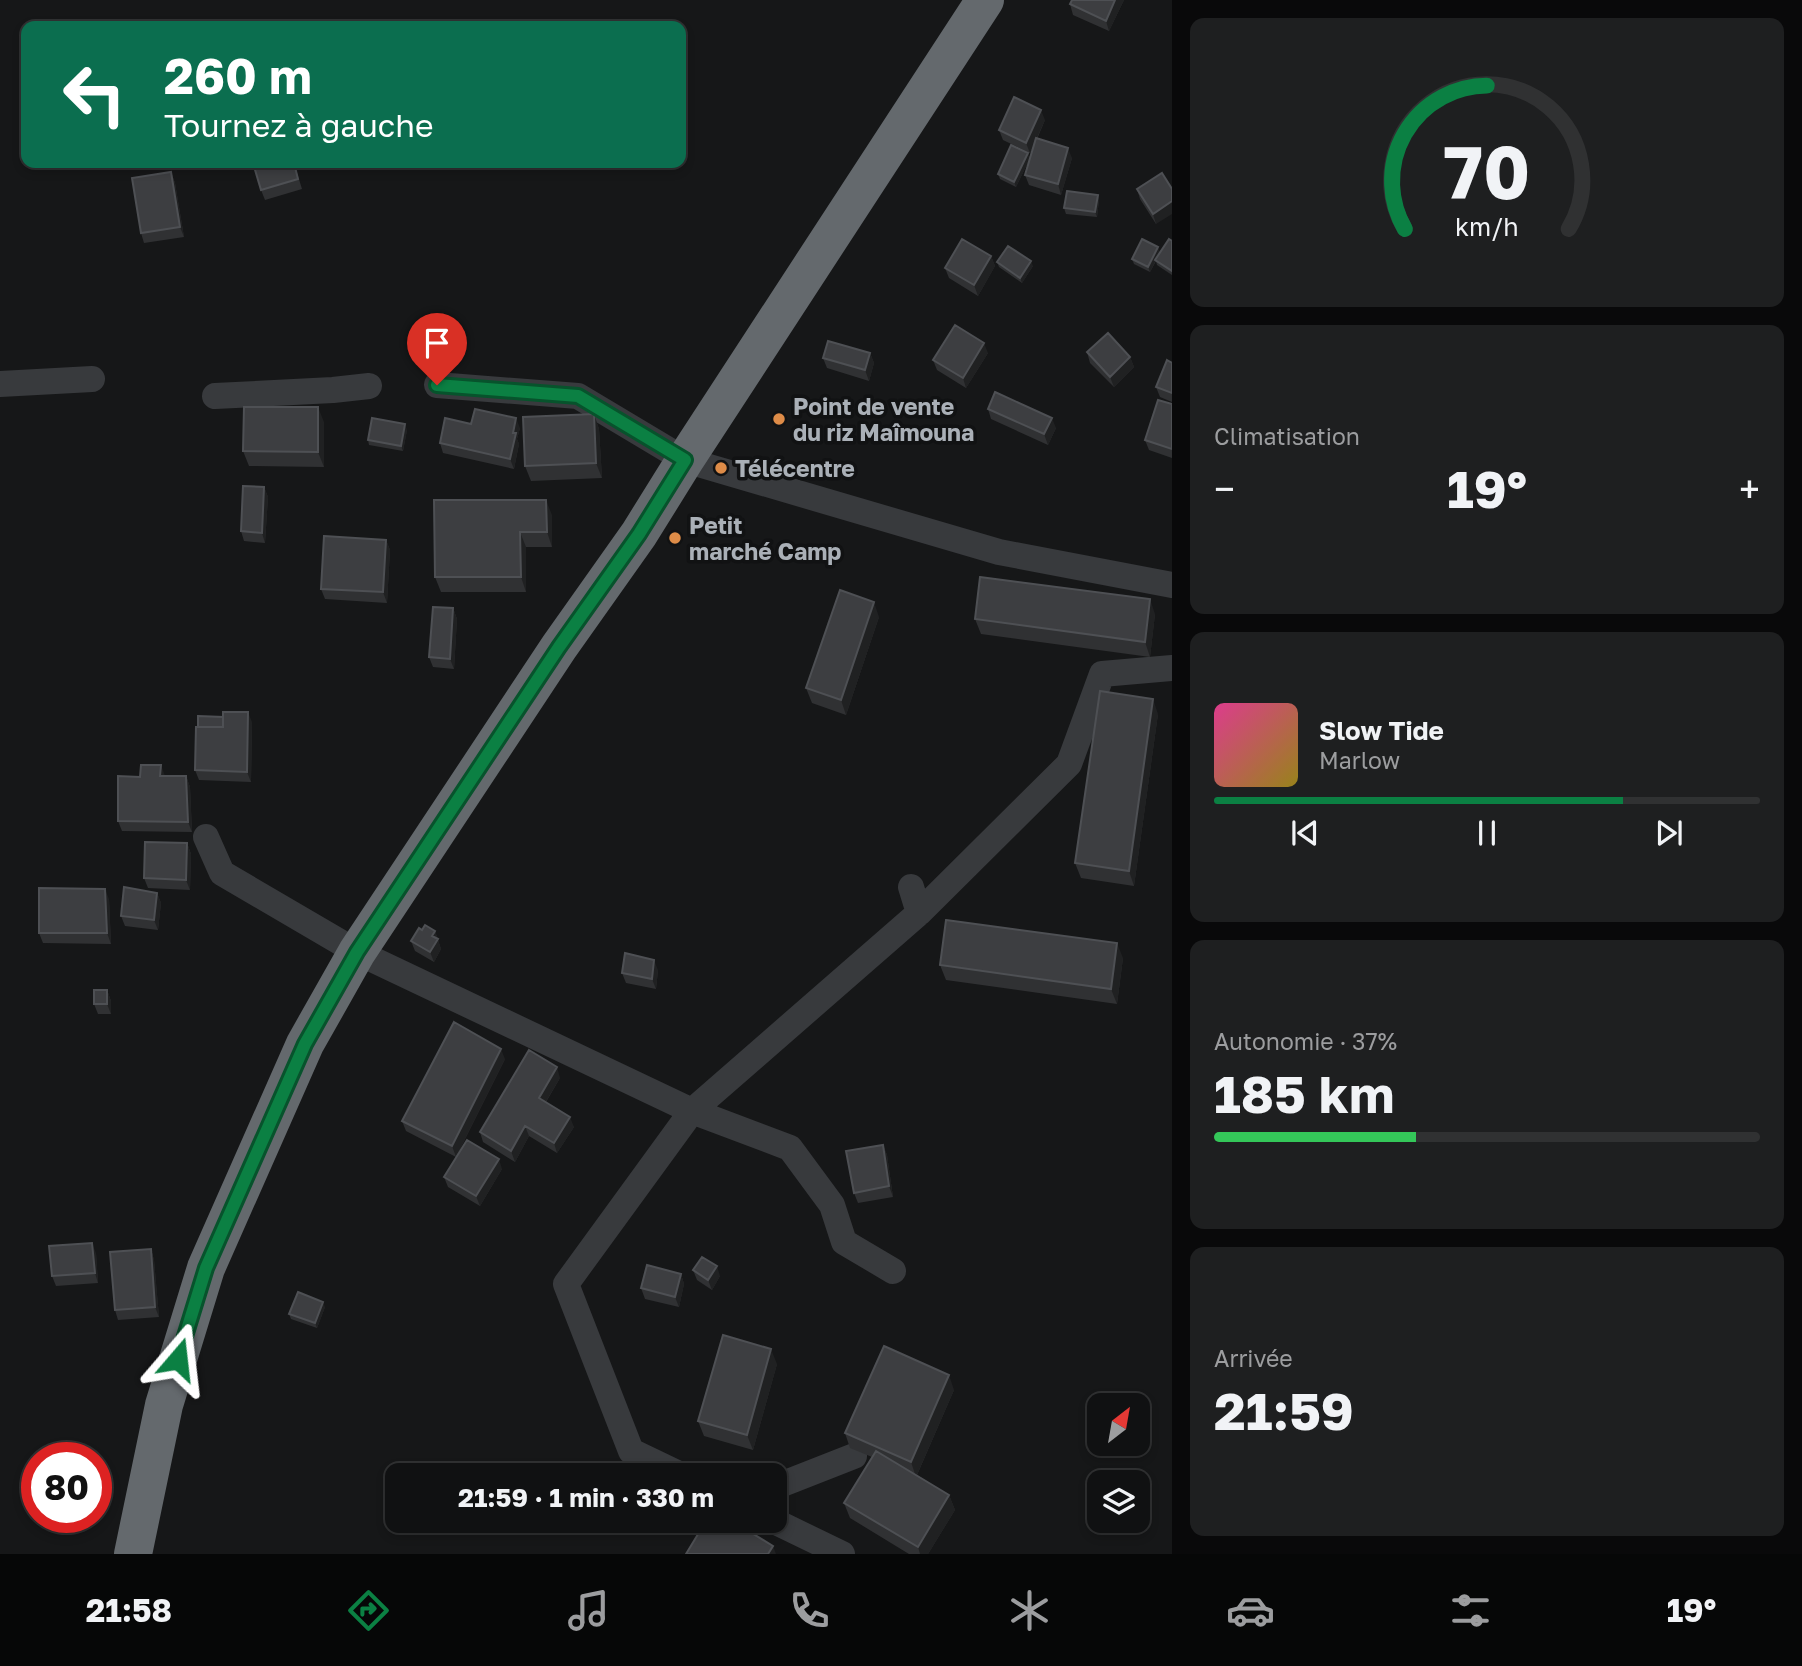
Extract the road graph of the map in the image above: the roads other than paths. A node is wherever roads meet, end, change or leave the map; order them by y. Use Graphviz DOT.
graph roads {
  1 [pos="979,2"];
  2 [pos="92,379"];
  3 [pos="0,384"];
  4 [pos="437,385"];
  5 [pos="369,386"];
  6 [pos="215,397"];
  7 [pos="685,460"];
  8 [pos="1172,585"];
  9 [pos="1172,668"];
  10 [pos="206,837"];
  11 [pos="911,887"];
  12 [pos="919,912"];
  13 [pos="357,952"];
  14 [pos="692,1111"];
  15 [pos="893,1271"];
  16 [pos="854,1456"];
  17 [pos="656,1463"];
  18 [pos="787,1482"];
  19 [pos="787,1527"];
  20 [pos="133,1554"];
  21 [pos="842,1554"];
  1 -- 7 [label="highway"];
  2 -- 3 [label="street"];
  4 -- 7 [label="street"];
  5 -- 6 [label="street"];
  7 -- 8 [label="street"];
  7 -- 13 [label="highway"];
  9 -- 12 [label="street"];
  10 -- 13 [label="street"];
  11 -- 12 [label="street"];
  12 -- 14 [label="street"];
  13 -- 14 [label="street"];
  13 -- 20 [label="highway"];
  14 -- 15 [label="street"];
  14 -- 17 [label="street"];
  16 -- 18 [label="street"];
  19 -- 21 [label="street"];
}
